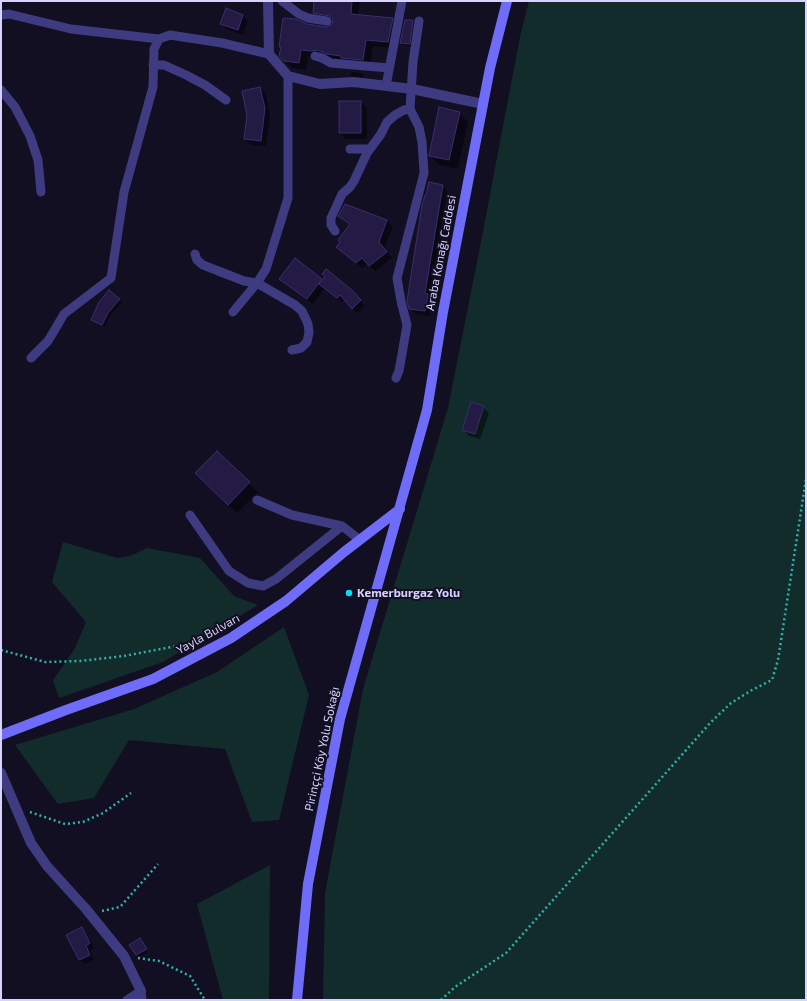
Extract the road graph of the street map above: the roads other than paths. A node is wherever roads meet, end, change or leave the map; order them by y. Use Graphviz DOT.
graph roads {
  1 [pos="268,1"];
  2 [pos="282,1"];
  3 [pos="401,1"];
  4 [pos="507,1"];
  5 [pos="1,15"];
  6 [pos="327,21"];
  7 [pos="419,21"];
  8 [pos="160,39"];
  9 [pos="269,54"];
  10 [pos="316,56"];
  11 [pos="153,65"];
  12 [pos="389,68"];
  13 [pos="288,76"];
  14 [pos="386,86"];
  15 [pos="412,89"];
  16 [pos="1,90"];
  17 [pos="226,100"];
  18 [pos="483,104"];
  19 [pos="410,109"];
  20 [pos="350,149"];
  21 [pos="370,149"];
  22 [pos="41,192"];
  23 [pos="335,230"];
  24 [pos="195,254"];
  25 [pos="257,283"];
  26 [pos="233,312"];
  27 [pos="292,350"];
  28 [pos="31,358"];
  29 [pos="396,378"];
  30 [pos="257,500"];
  31 [pos="400,509"];
  32 [pos="190,515"];
  33 [pos="342,526"];
  34 [pos="360,540"];
  35 [pos="1,735"];
  36 [pos="1,773"];
  37 [pos="142,996"];
  38 [pos="127,1000"];
  39 [pos="297,1000"];
  1 -- 9 [label="street"];
  2 -- 6 [label="lane"];
  3 -- 12 [label="lane"];
  4 -- 18 [label="main road, Araba Konağı Caddesi"];
  5 -- 8 [label="lane"];
  7 -- 15 [label="lane"];
  8 -- 9 [label="lane"];
  8 -- 11 [label="lane"];
  9 -- 13 [label="street"];
  10 -- 12 [label="lane"];
  11 -- 17 [label="lane"];
  11 -- 28 [label="lane"];
  12 -- 14 [label="lane"];
  13 -- 14 [label="street"];
  13 -- 25 [label="lane"];
  14 -- 15 [label="street"];
  15 -- 18 [label="street"];
  15 -- 19 [label="lane"];
  16 -- 22 [label="lane"];
  18 -- 31 [label="main road, Araba Konağı Caddesi"];
  19 -- 21 [label="lane"];
  19 -- 29 [label="lane"];
  20 -- 21 [label="lane"];
  21 -- 23 [label="lane"];
  24 -- 25 [label="lane"];
  25 -- 26 [label="lane"];
  25 -- 27 [label="lane"];
  30 -- 33 [label="lane"];
  31 -- 34 [label="main road, Yayla Bulvarı"];
  31 -- 39 [label="main road, Pirinççi Köy Yolu Sokağı"];
  32 -- 33 [label="lane"];
  33 -- 34 [label="lane"];
  34 -- 35 [label="main road, Yayla Bulvarı"];
  36 -- 37 [label="street"];
  37 -- 38 [label="lane"];
}
